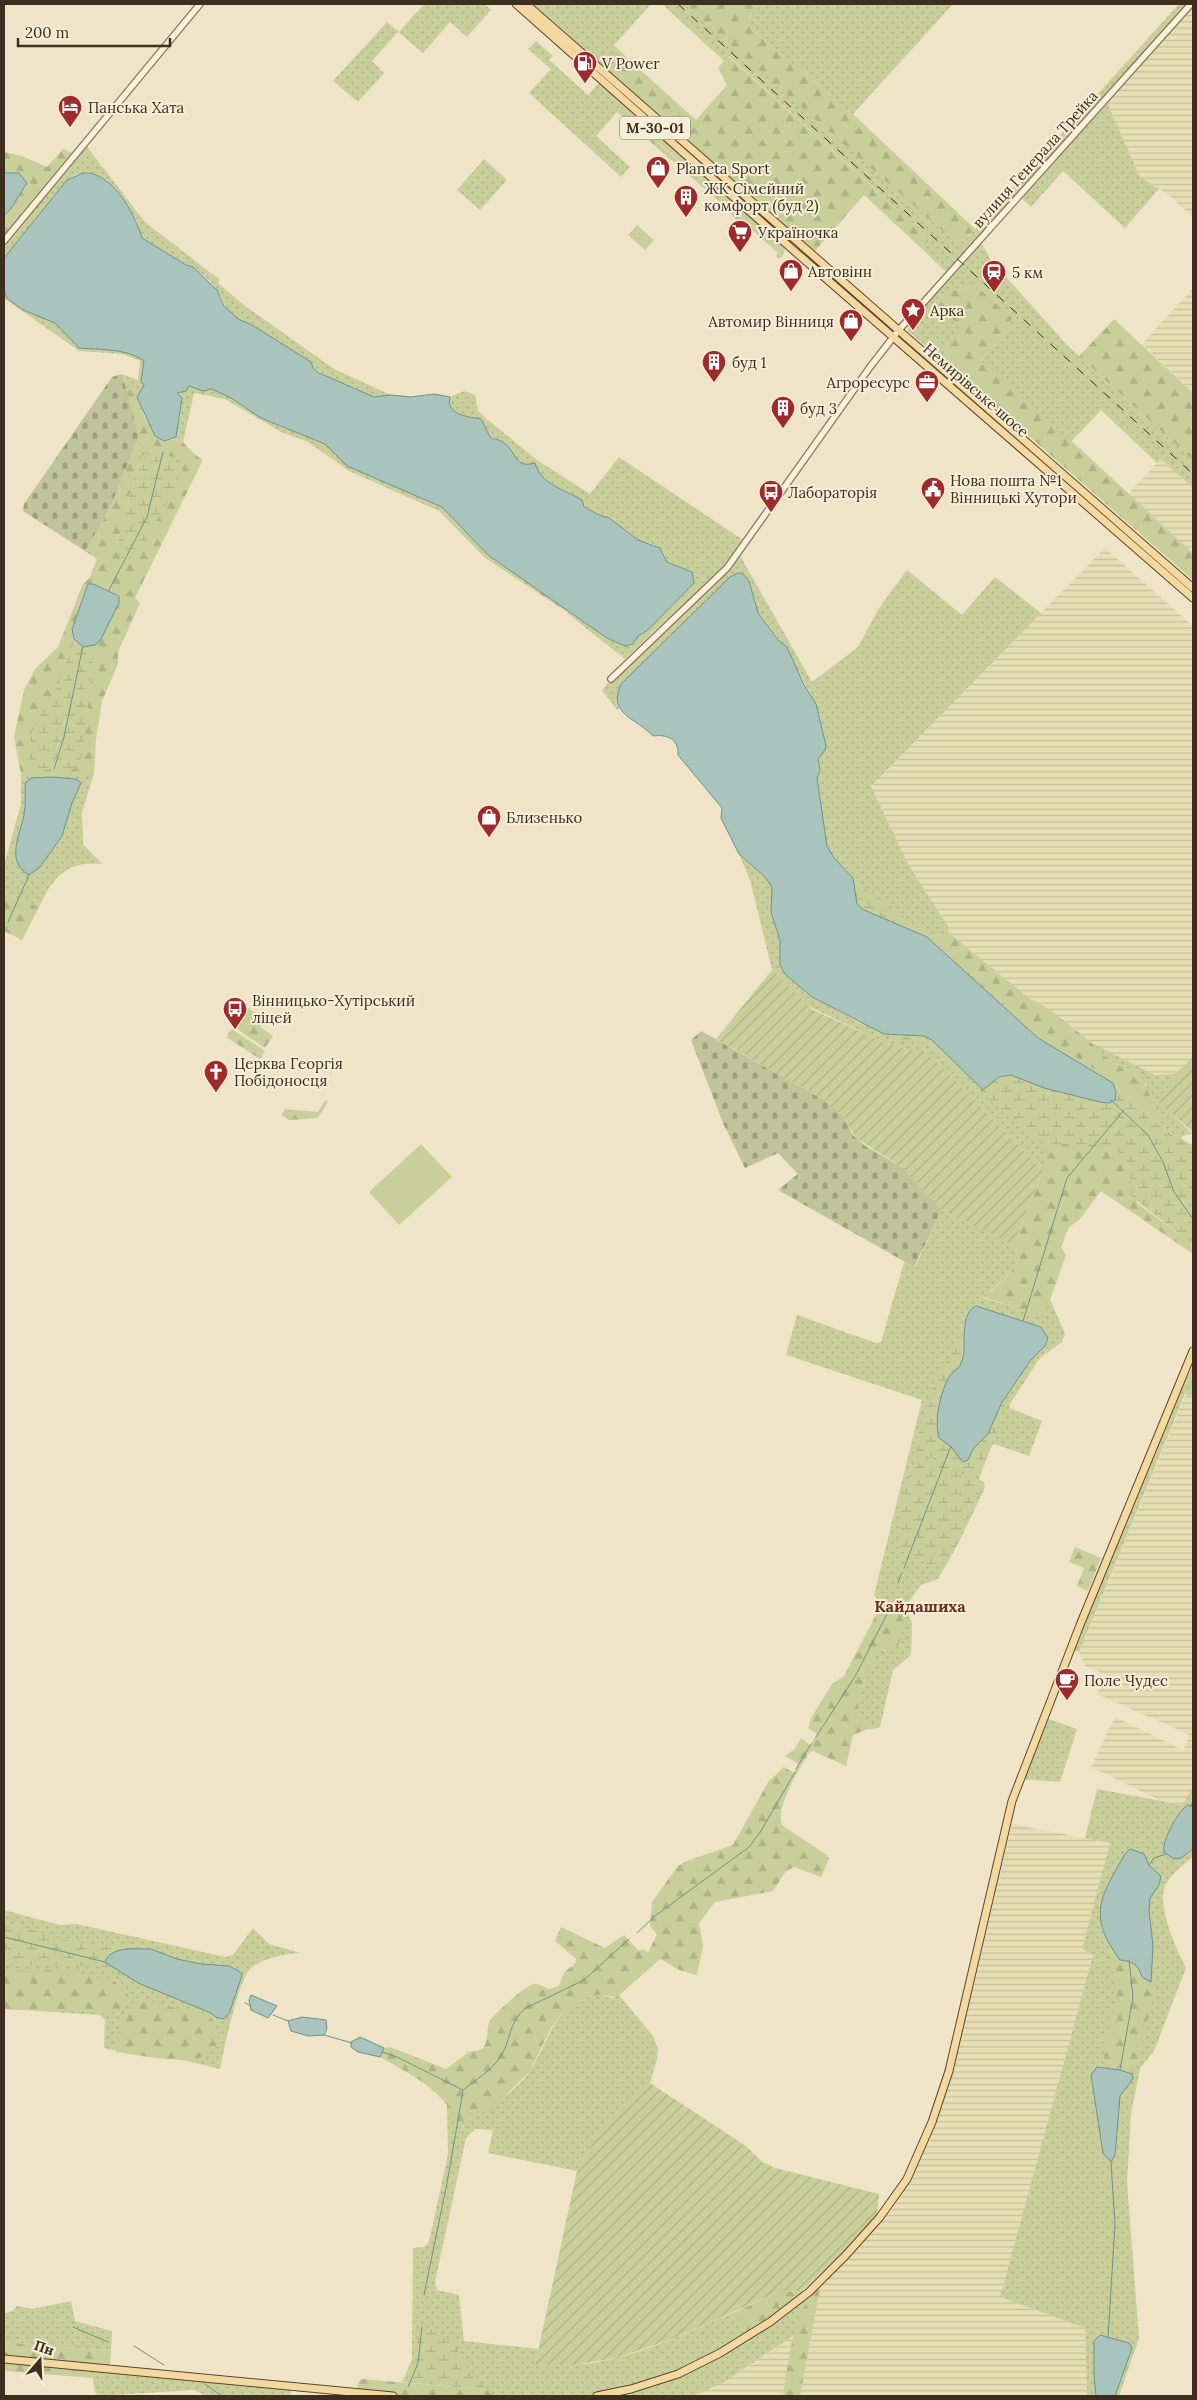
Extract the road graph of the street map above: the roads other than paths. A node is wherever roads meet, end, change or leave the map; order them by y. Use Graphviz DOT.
graph roads {
  1 [pos="200,4"];
  2 [pos="516,4"];
  3 [pos="526,4"];
  4 [pos="1191,4"];
  5 [pos="4,241"];
  6 [pos="896,334"];
  7 [pos="1193,588"];
  8 [pos="1193,598"];
  9 [pos="611,679"];
  10 [pos="1193,1351"];
  11 [pos="4,2359"];
  12 [pos="393,2396"];
  13 [pos="597,2396"];
  1 -- 5 [label="street"];
  2 -- 6 [label="main road, Немирівське шосе / М-30-01"];
  3 -- 6 [label="main road, Немирівське шосе / М-30-01"];
  4 -- 6 [label="street, вулиця Генерала Трейка"];
  6 -- 7 [label="main road, Немирівське шосе / М-30-01"];
  6 -- 8 [label="main road, Немирівське шосе / М-30-01"];
  6 -- 9 [label="street, вулиця Генерала Трейка"];
  10 -- 13 [label="main road"];
  11 -- 12 [label="main road"];
}
